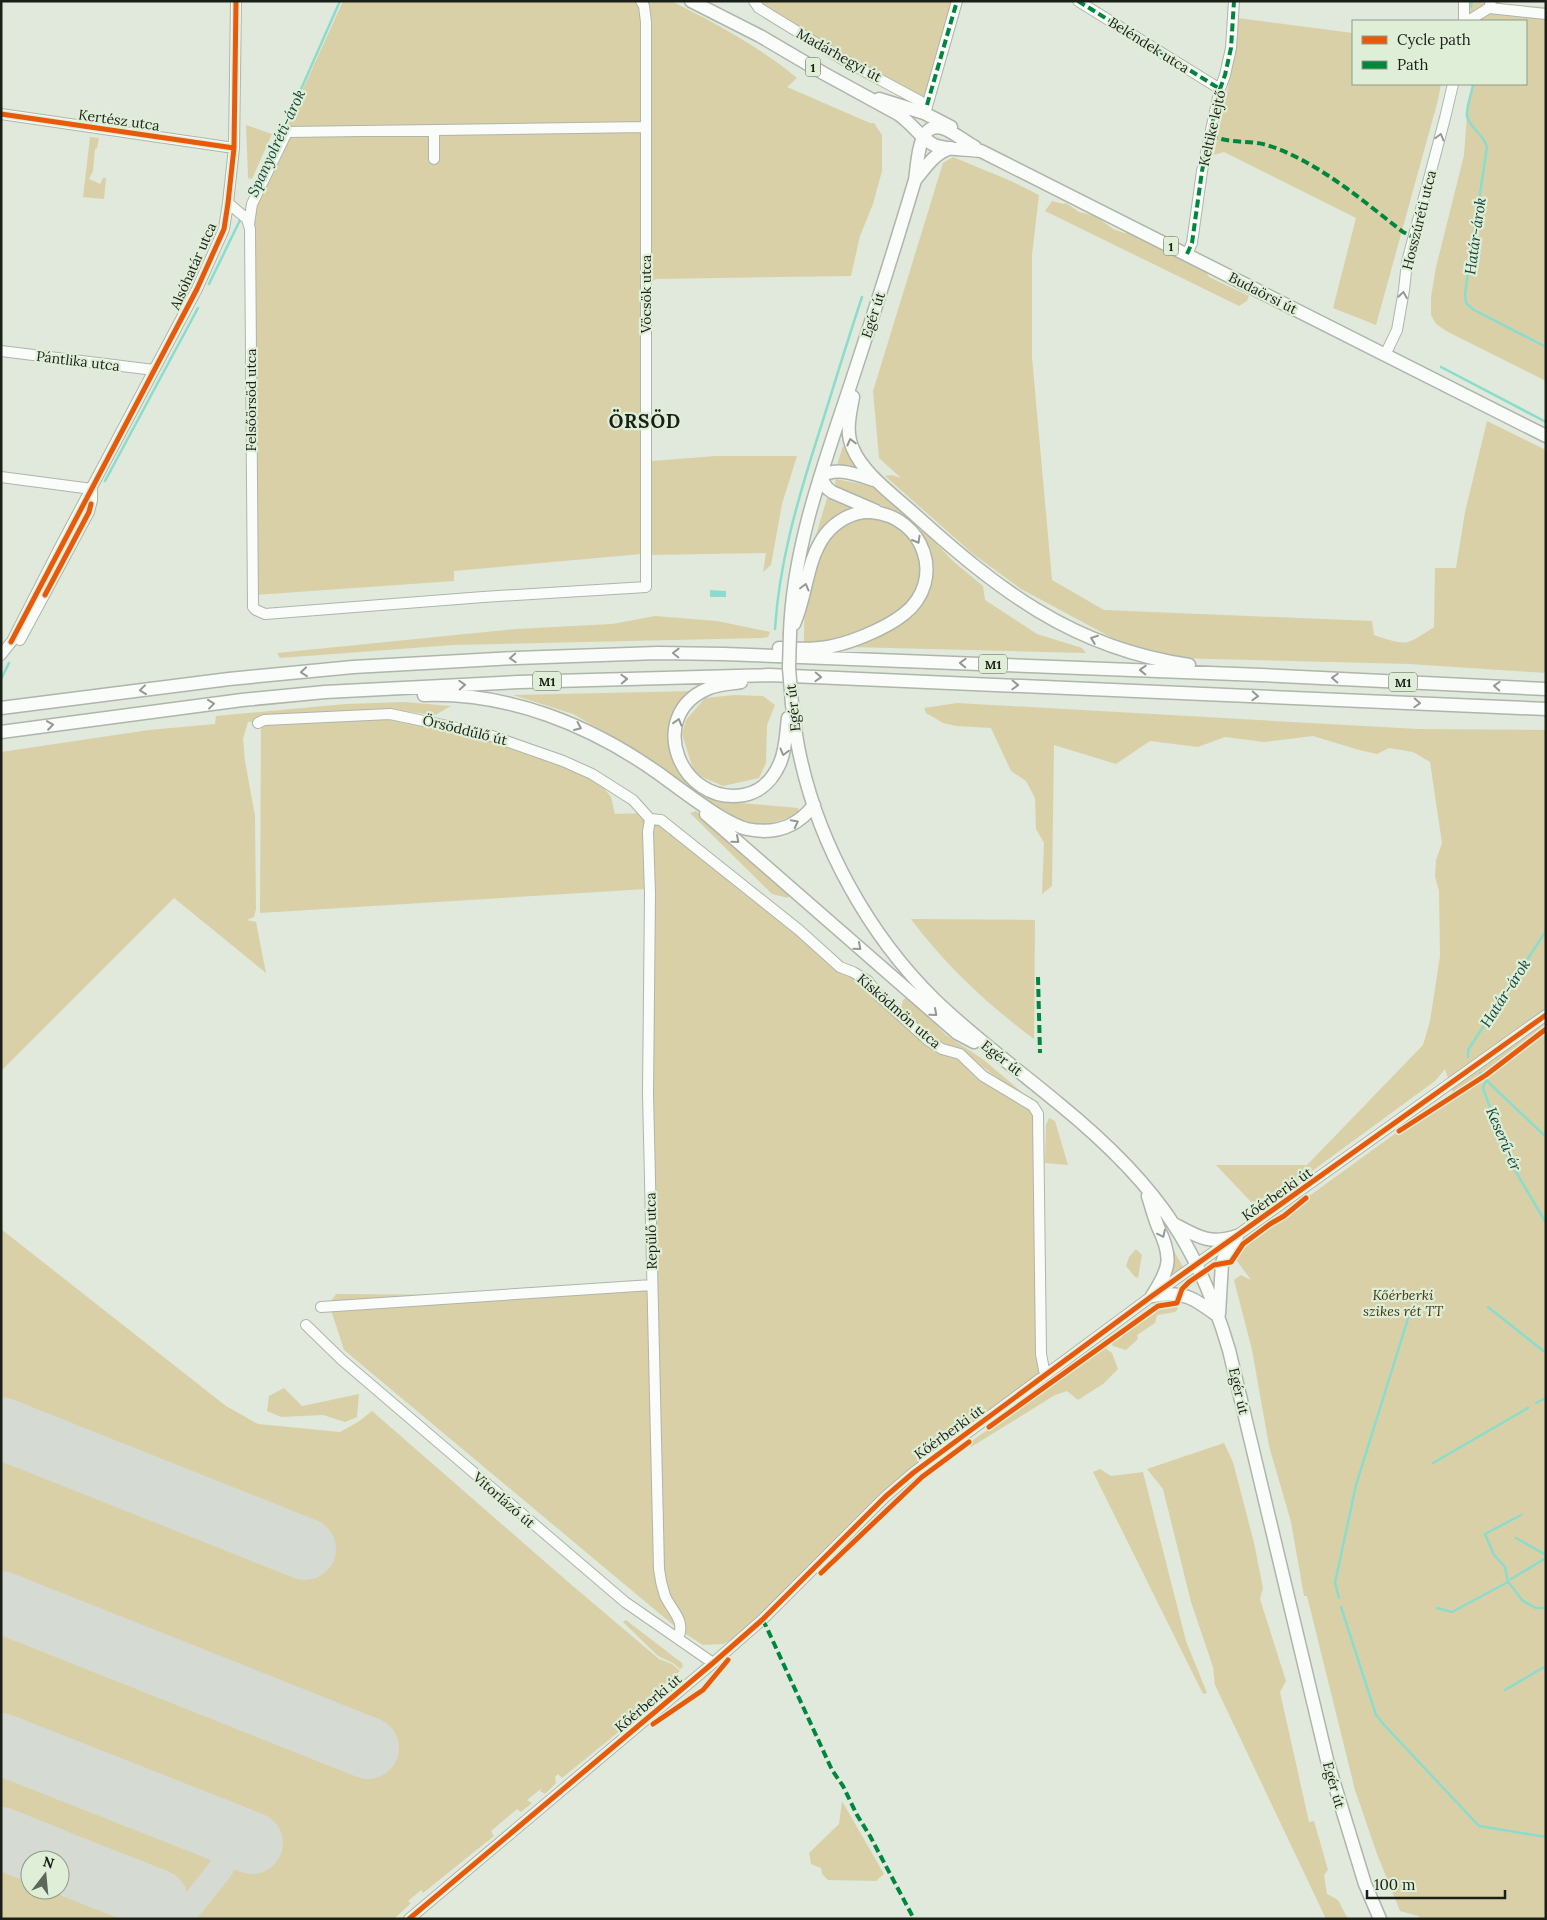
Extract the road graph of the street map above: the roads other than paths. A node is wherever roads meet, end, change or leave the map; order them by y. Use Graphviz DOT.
graph roads {
  1 [pos="641,1"];
  2 [pos="691,1"];
  3 [pos="754,1"];
  4 [pos="957,1"];
  5 [pos="1078,1"];
  6 [pos="1234,1"];
  7 [pos="1464,1"];
  8 [pos="233,2"];
  9 [pos="1490,5"];
  10 [pos="1546,14"];
  11 [pos="1466,20"];
  12 [pos="1468,20"];
  13 [pos="1452,85"];
  14 [pos="1220,89"];
  15 [pos="867,96"];
  16 [pos="926,109"];
  17 [pos="1,114"];
  18 [pos="933,127"];
  19 [pos="645,128"];
  20 [pos="434,130"];
  21 [pos="927,140"];
  22 [pos="234,148"];
  23 [pos="953,148"];
  24 [pos="981,151"];
  25 [pos="434,159"];
  26 [pos="915,180"];
  27 [pos="228,203"];
  28 [pos="248,222"];
  29 [pos="1187,254"];
  30 [pos="1,351"];
  31 [pos="1385,354"];
  32 [pos="154,370"];
  33 [pos="853,377"];
  34 [pos="1546,436"];
  35 [pos="1,477"];
  36 [pos="820,477"];
  37 [pos="878,481"];
  38 [pos="92,489"];
  39 [pos="880,513"];
  40 [pos="253,607"];
  41 [pos="790,633"];
  42 [pos="724,654"];
  43 [pos="1,657"];
  44 [pos="769,675"];
  45 [pos="1261,675"];
  46 [pos="1546,689"];
  47 [pos="326,692"];
  48 [pos="792,704"];
  49 [pos="1,708"];
  50 [pos="1546,709"];
  51 [pos="258,722"];
  52 [pos="1,732"];
  53 [pos="673,784"];
  54 [pos="814,806"];
  55 [pos="650,819"];
  56 [pos="1546,1016"];
  57 [pos="988,1049"];
  58 [pos="1146,1188"];
  59 [pos="1174,1224"];
  60 [pos="1237,1236"];
  61 [pos="1196,1266"];
  62 [pos="652,1285"];
  63 [pos="1152,1296"];
  64 [pos="321,1307"];
  65 [pos="1219,1316"];
  66 [pos="306,1325"];
  67 [pos="1045,1375"];
  68 [pos="678,1638"];
  69 [pos="712,1664"];
  70 [pos="408,1919"];
  71 [pos="1380,1919"];
  1 -- 19 [label="street, Vöcsök utca"];
  2 -- 15 [label="main road, Budaörsi út / 1"];
  3 -- 16 [label="street, Madárhegyi út"];
  4 -- 16 [label="street"];
  5 -- 14 [label="street, Beléndek utca"];
  6 -- 14 [label="street, Keltike lejtő"];
  7 -- 11 [label="street"];
  8 -- 22 [label="street, Alsóhatár utca"];
  9 -- 10 [label="street"];
  9 -- 12 [label="street"];
  31 -- 13 [label="street, Hosszúréti utca, one-way"];
  14 -- 29 [label="street, Keltike lejtő"];
  15 -- 16 [label="main road, Budaörsi út / 1"];
  15 -- 21 [label="main road, Budaörsi út / 1"];
  15 -- 26 [label="main road"];
  16 -- 18 [label="main road"];
  16 -- 24 [label="main road, Budaörsi út / 1"];
  17 -- 22 [label="street, Kertész utca"];
  18 -- 21 [label="main road"];
  18 -- 24 [label="main road"];
  19 -- 20 [label="street"];
  19 -- 40 [label="street, Vöcsök utca"];
  20 -- 25 [label="street"];
  20 -- 28 [label="street"];
  21 -- 23 [label="main road, Budaörsi út / 1"];
  21 -- 26 [label="main road, Egér út"];
  22 -- 27 [label="street, Alsóhatár utca"];
  23 -- 24 [label="main road, Budaörsi út / 1"];
  23 -- 26 [label="main road"];
  24 -- 29 [label="main road, Budaörsi út / 1"];
  26 -- 33 [label="main road, Egér út"];
  27 -- 28 [label="street"];
  27 -- 32 [label="street, Alsóhatár utca"];
  28 -- 40 [label="street, Felsőörsöd utca"];
  29 -- 31 [label="main road, Budaörsi út / 1"];
  30 -- 32 [label="street, Pántlika utca"];
  31 -- 34 [label="main road, Budaörsi út / 1"];
  32 -- 38 [label="street, Alsóhatár utca"];
  33 -- 36 [label="main road, Egér út"];
  37 -- 33 [label="main road, one-way"];
  35 -- 38 [label="street"];
  36 -- 37 [label="main road"];
  36 -- 39 [label="main road"];
  36 -- 41 [label="main road, Egér út"];
  45 -- 37 [label="main road, one-way"];
  38 -- 43 [label="street, Alsóhatár utca"];
  41 -- 39 [label="main road, one-way"];
  39 -- 42 [label="main road, one-way"];
  41 -- 48 [label="main road, Egér út, bridge"];
  45 -- 42 [label="main road, M1, one-way"];
  42 -- 49 [label="main road, M1, one-way"];
  47 -- 44 [label="main road, M1, one-way"];
  48 -- 44 [label="main road, one-way"];
  44 -- 50 [label="main road, M1, one-way"];
  46 -- 45 [label="main road, M1, one-way"];
  52 -- 47 [label="main road, M1, one-way"];
  47 -- 53 [label="main road, one-way"];
  48 -- 54 [label="main road, Egér út"];
  51 -- 55 [label="street, Örsöddűlő út"];
  53 -- 54 [label="main road, one-way"];
  53 -- 57 [label="main road, one-way"];
  54 -- 57 [label="main road, Egér út"];
  55 -- 62 [label="street, Repülő utca"];
  55 -- 67 [label="street, Kisködmön utca"];
  56 -- 60 [label="street, Kőérberki út"];
  57 -- 58 [label="main road, Egér út"];
  58 -- 59 [label="main road, Egér út"];
  58 -- 63 [label="main road, one-way"];
  59 -- 60 [label="main road"];
  59 -- 61 [label="main road, Egér út"];
  60 -- 61 [label="street, Kőérberki út"];
  60 -- 65 [label="main road"];
  61 -- 63 [label="street, Kőérberki út"];
  61 -- 65 [label="main road, Egér út"];
  62 -- 64 [label="street"];
  62 -- 68 [label="street, Repülő utca"];
  63 -- 65 [label="main road"];
  63 -- 67 [label="street, Kőérberki út"];
  65 -- 71 [label="main road, Egér út"];
  66 -- 68 [label="street, Vitorlázó út"];
  67 -- 69 [label="street, Kőérberki út"];
  68 -- 69 [label="street, Vitorlázó út"];
  69 -- 70 [label="street, Kőérberki út"];
}
